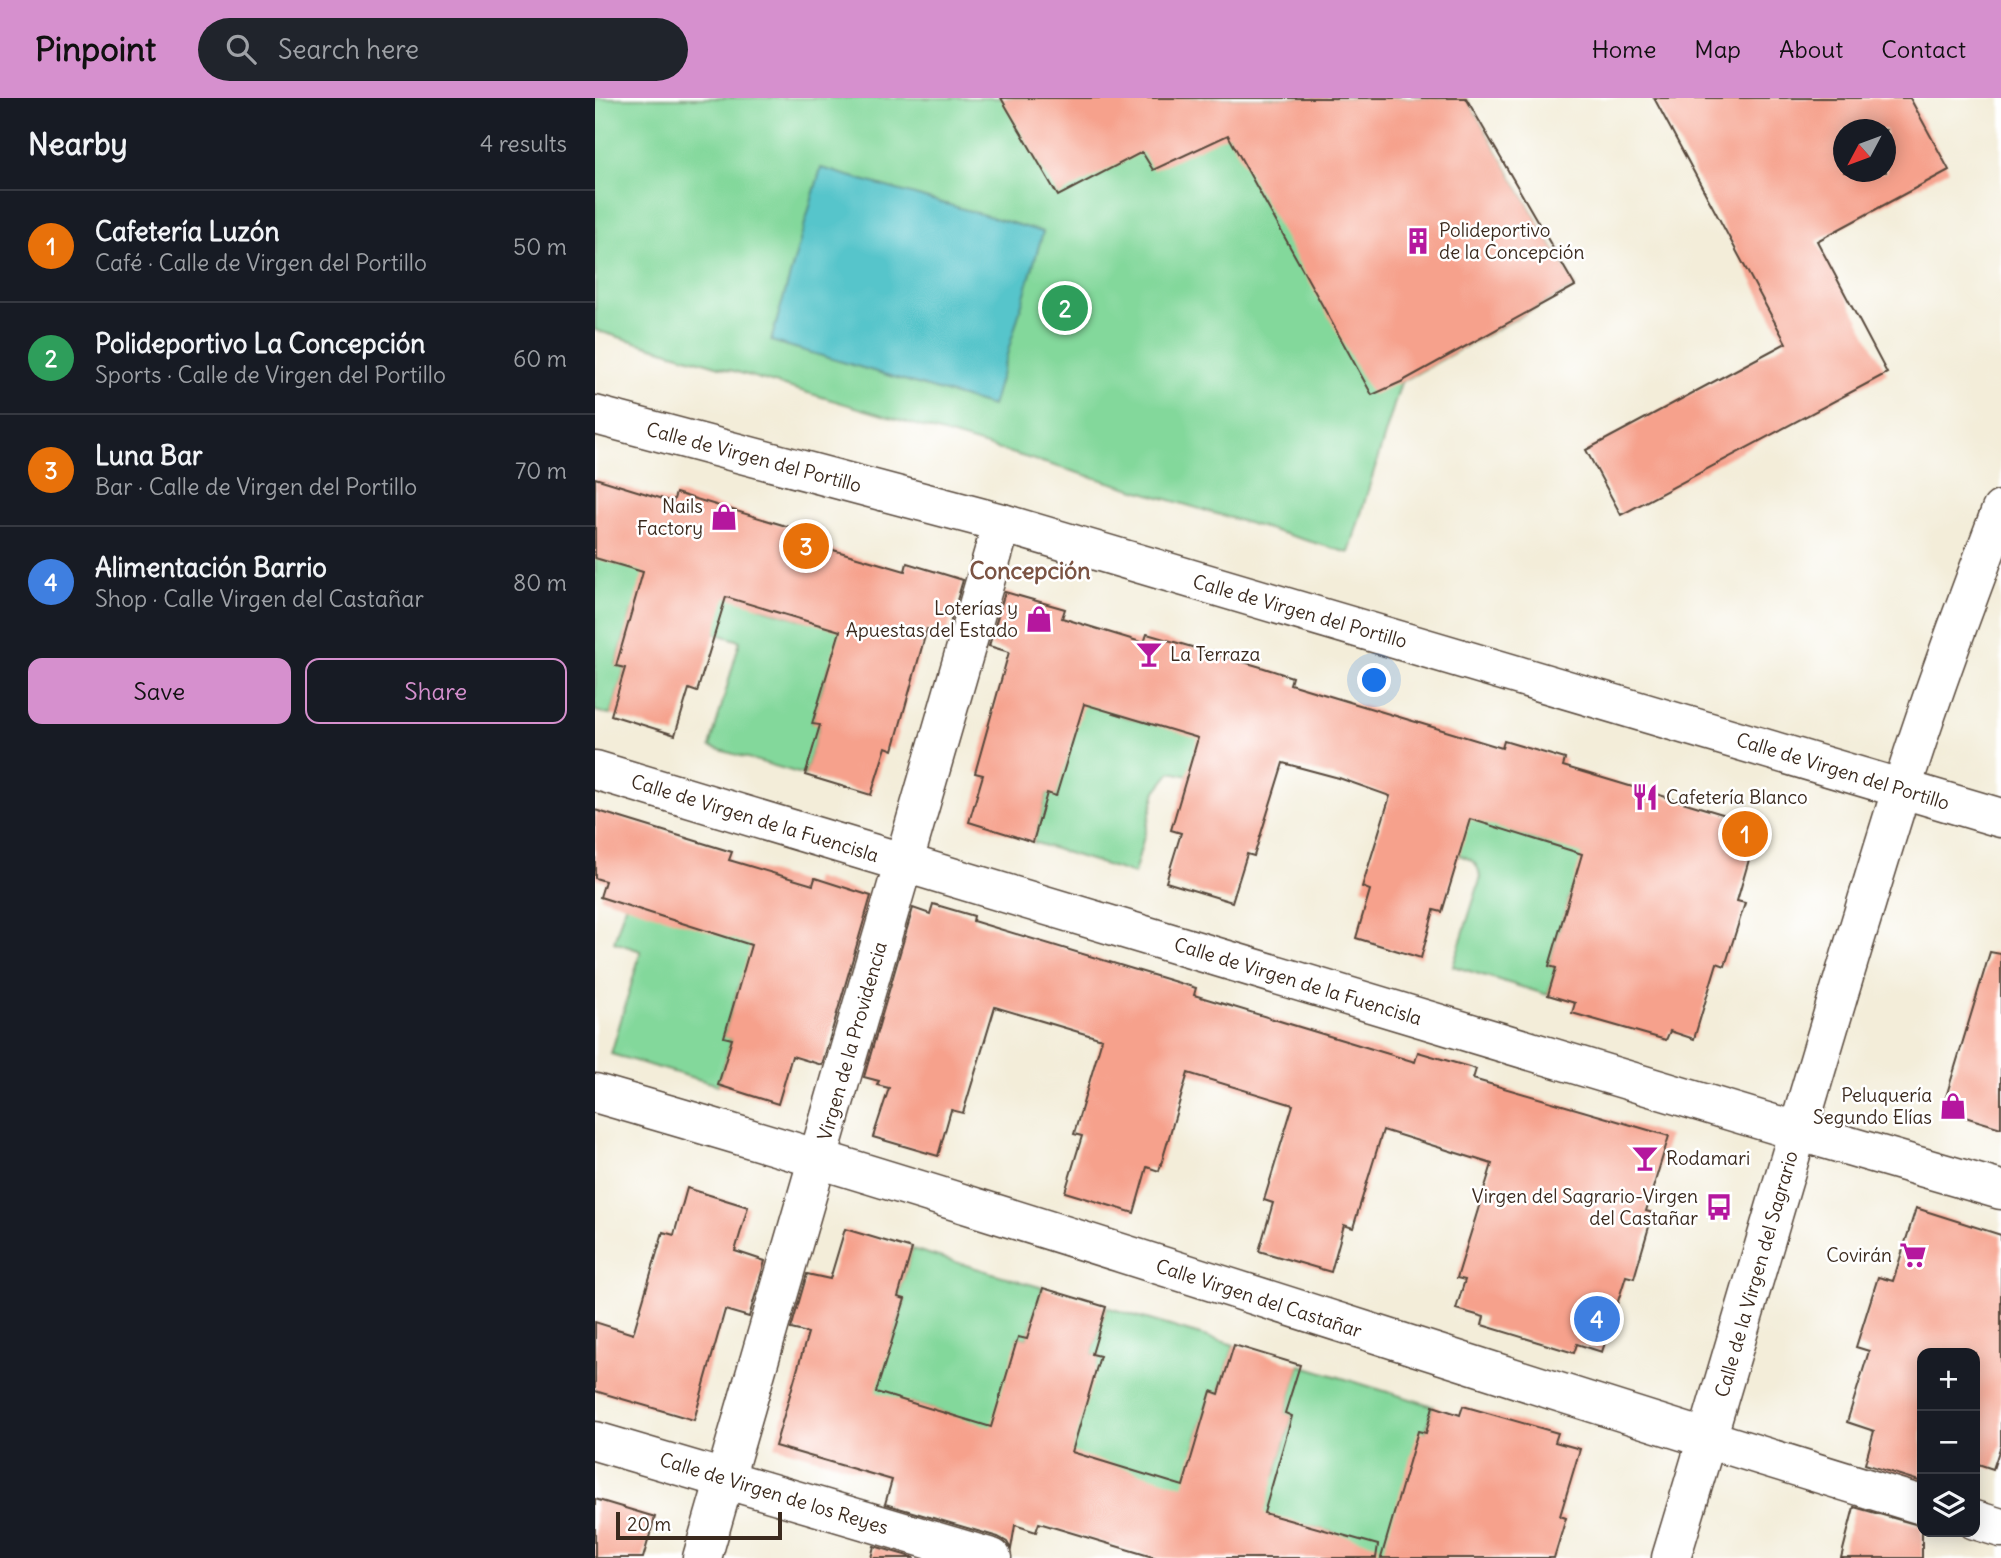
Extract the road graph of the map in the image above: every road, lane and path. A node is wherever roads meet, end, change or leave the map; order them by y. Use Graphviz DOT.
graph roads {
  1 [pos="595,415"];
  2 [pos="2001,510"];
  3 [pos="1002,523"];
  4 [pos="595,770"];
  5 [pos="1902,789"];
  6 [pos="2001,818"];
  7 [pos="904,863"];
  8 [pos="595,1093"];
  9 [pos="1797,1131"];
  10 [pos="819,1158"];
  11 [pos="2001,1190"];
  12 [pos="595,1440"];
  13 [pos="1707,1440"];
  14 [pos="724,1478"];
  15 [pos="1917,1503"];
  16 [pos="1980,1522"];
  17 [pos="2001,1528"];
  18 [pos="702,1558"];
  19 [pos="992,1558"];
  20 [pos="1671,1558"];
  1 -- 3 [label="street, Calle de Virgen del Portillo"];
  2 -- 5 [label="street, Calle de la Virgen del Sagrario"];
  3 -- 5 [label="street, Calle de Virgen del Portillo"];
  3 -- 7 [label="street, Virgen de la Providencia"];
  4 -- 7 [label="street, Calle de Virgen de la Fuencisla"];
  5 -- 6 [label="street, Calle de Virgen del Portillo"];
  5 -- 9 [label="street, Calle de la Virgen del Sagrario"];
  7 -- 9 [label="street, Calle de Virgen de la Fuencisla"];
  7 -- 10 [label="street, Virgen de la Providencia"];
  8 -- 10 [label="street, Calle Virgen del Castañar"];
  9 -- 11 [label="street, Calle de Virgen de la Fuencisla"];
  9 -- 13 [label="street, Calle de la Virgen del Sagrario"];
  10 -- 13 [label="street, Calle Virgen del Castañar"];
  10 -- 14 [label="street, Virgen de la Providencia"];
  12 -- 14 [label="street, Calle de Virgen de los Reyes"];
  13 -- 15 [label="street, Calle Virgen del Castañar"];
  13 -- 20 [label="street, Calle de la Virgen del Sagrario"];
  14 -- 18 [label="street, Virgen de la Providencia"];
  14 -- 19 [label="street, Calle de Virgen de los Reyes"];
  16 -- 17 [label="street"];
}
